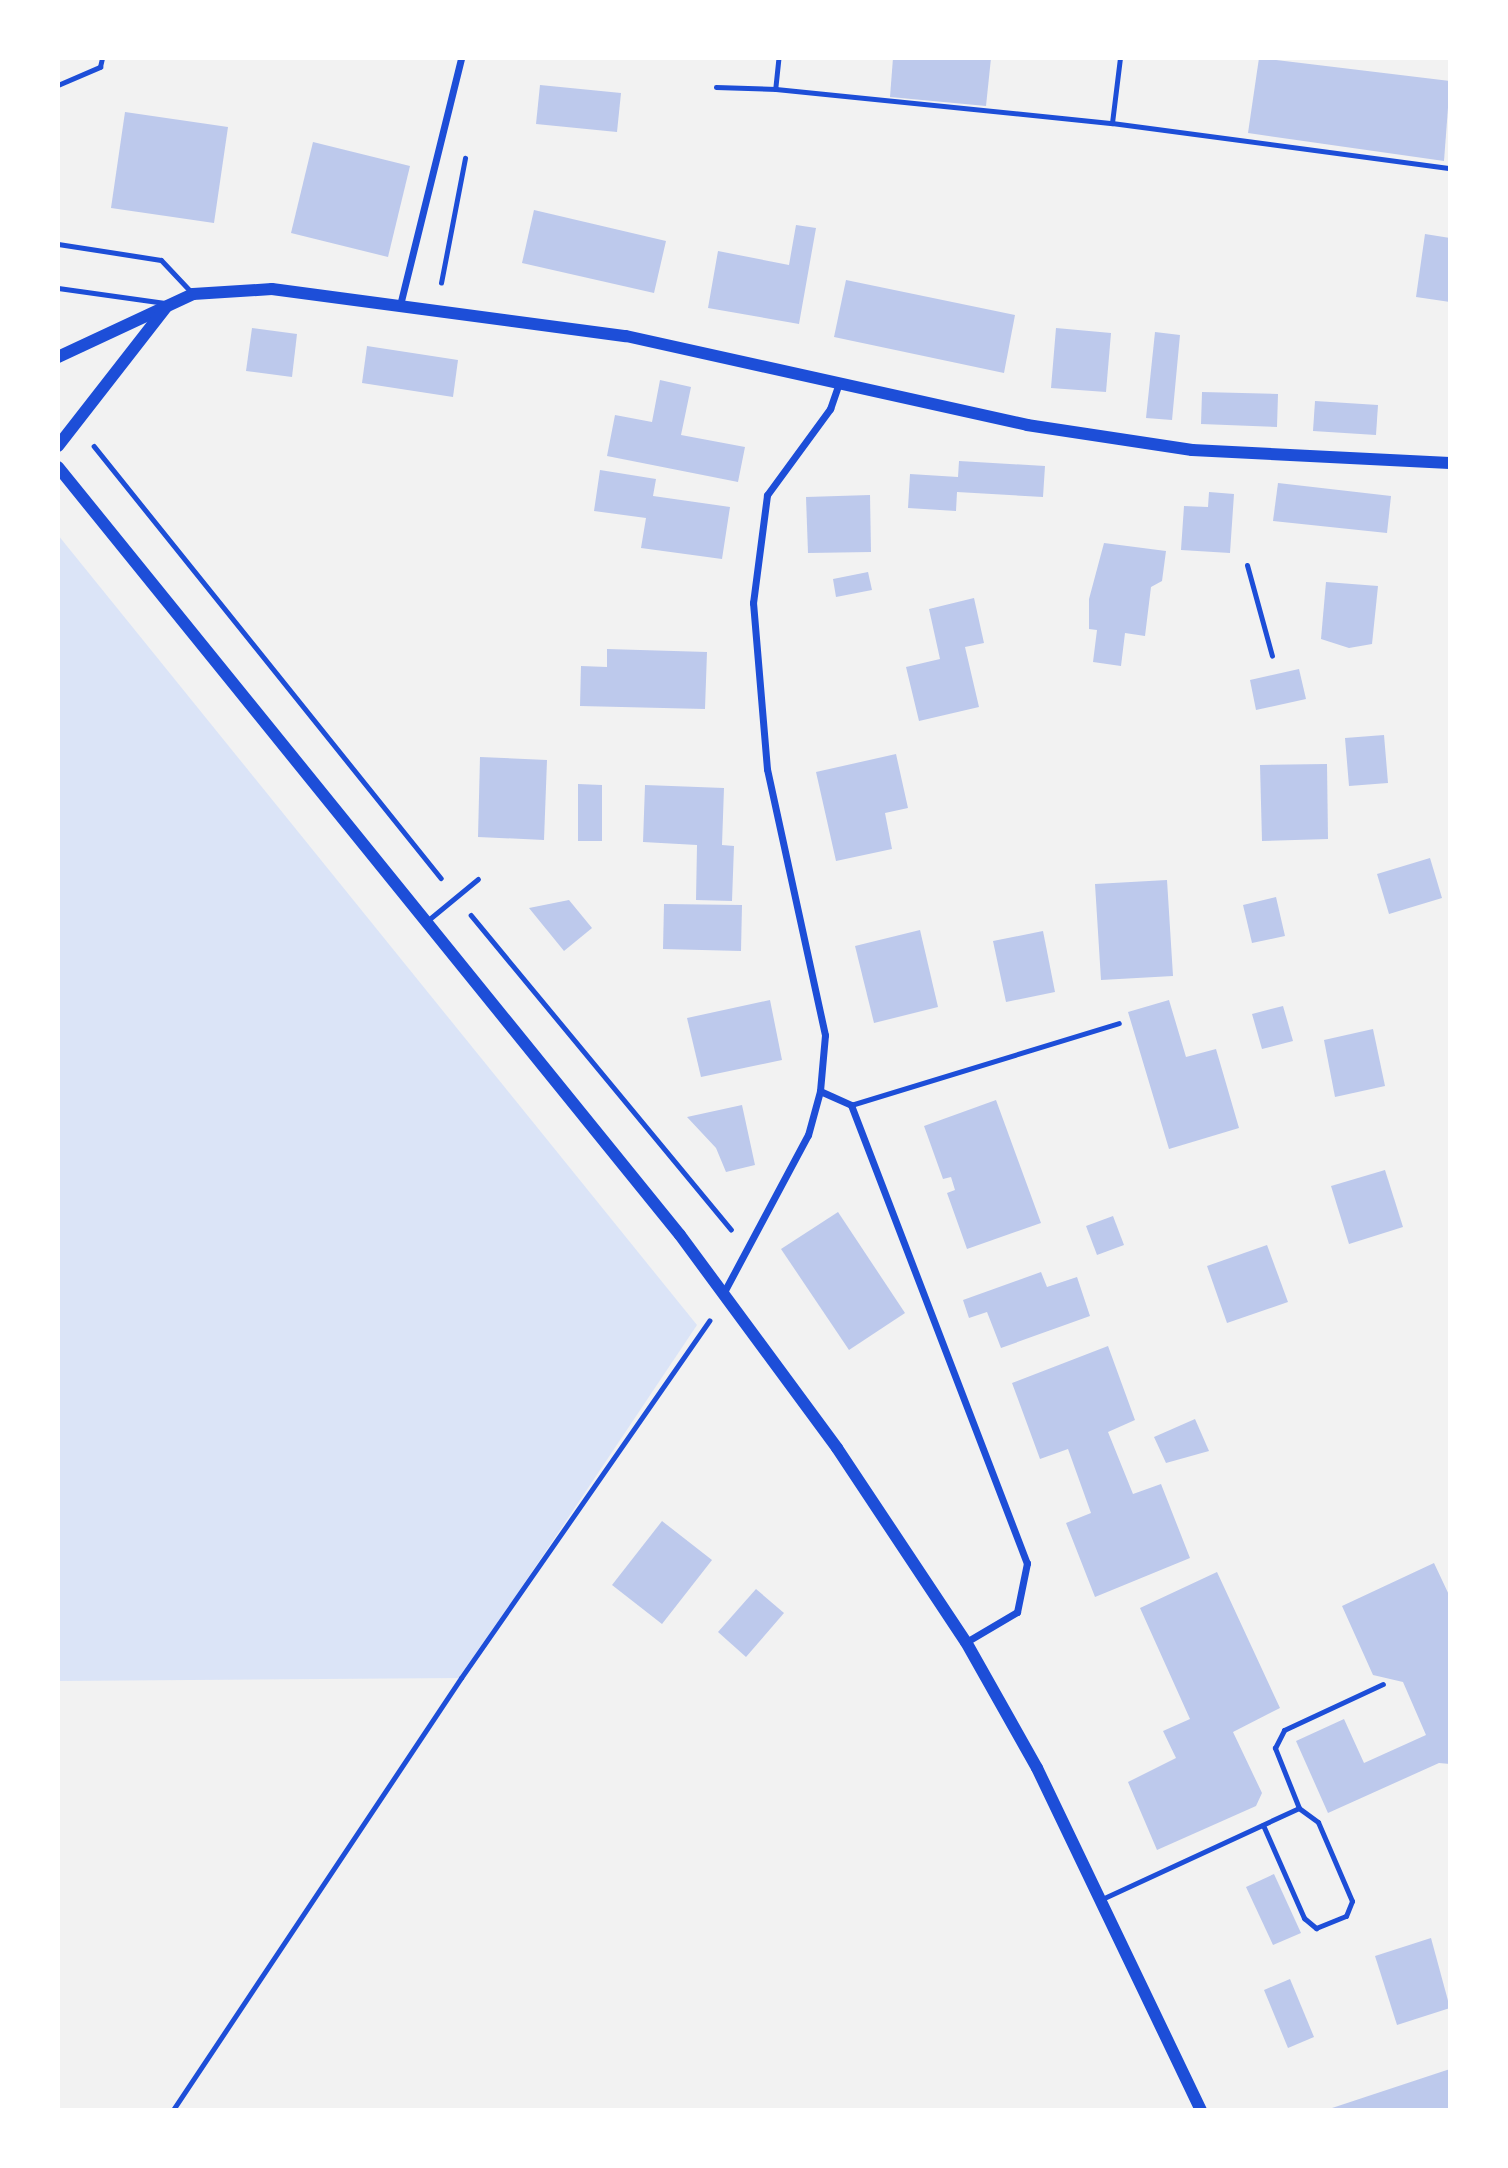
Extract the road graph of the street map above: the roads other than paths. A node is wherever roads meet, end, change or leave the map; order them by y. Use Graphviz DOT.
graph roads {
  1 [pos="461,58"];
  2 [pos="58,244"];
  3 [pos="58,288"];
  4 [pos="193,294"];
  5 [pos="401,301"];
  6 [pos="169,304"];
  7 [pos="58,357"];
  8 [pos="839,383"];
  9 [pos="58,446"];
  10 [pos="1450,463"];
  11 [pos="58,467"];
  12 [pos="1247,565"];
  13 [pos="1272,656"];
  14 [pos="478,879"];
  15 [pos="427,921"];
  16 [pos="1119,1023"];
  17 [pos="820,1091"];
  18 [pos="851,1105"];
  19 [pos="724,1292"];
  20 [pos="966,1642"];
  21 [pos="1383,1684"];
  22 [pos="1299,1808"];
  23 [pos="1263,1825"];
  24 [pos="1102,1899"];
  25 [pos="1201,2110"];
  1 -- 5 [label="street"];
  2 -- 4 [label="lane"];
  3 -- 6 [label="lane"];
  4 -- 5 [label="street"];
  4 -- 6 [label="street"];
  5 -- 8 [label="street"];
  6 -- 7 [label="street"];
  6 -- 9 [label="street"];
  8 -- 10 [label="street"];
  8 -- 17 [label="street"];
  11 -- 15 [label="street"];
  12 -- 13 [label="lane"];
  14 -- 15 [label="lane"];
  15 -- 19 [label="street"];
  16 -- 18 [label="lane"];
  17 -- 18 [label="street"];
  17 -- 19 [label="street"];
  18 -- 20 [label="street"];
  19 -- 20 [label="street"];
  20 -- 24 [label="street"];
  21 -- 22 [label="lane"];
  22 -- 23 [label="lane"];
  22 -- 23 [label="lane"];
  23 -- 24 [label="lane"];
  24 -- 25 [label="street"];
}
